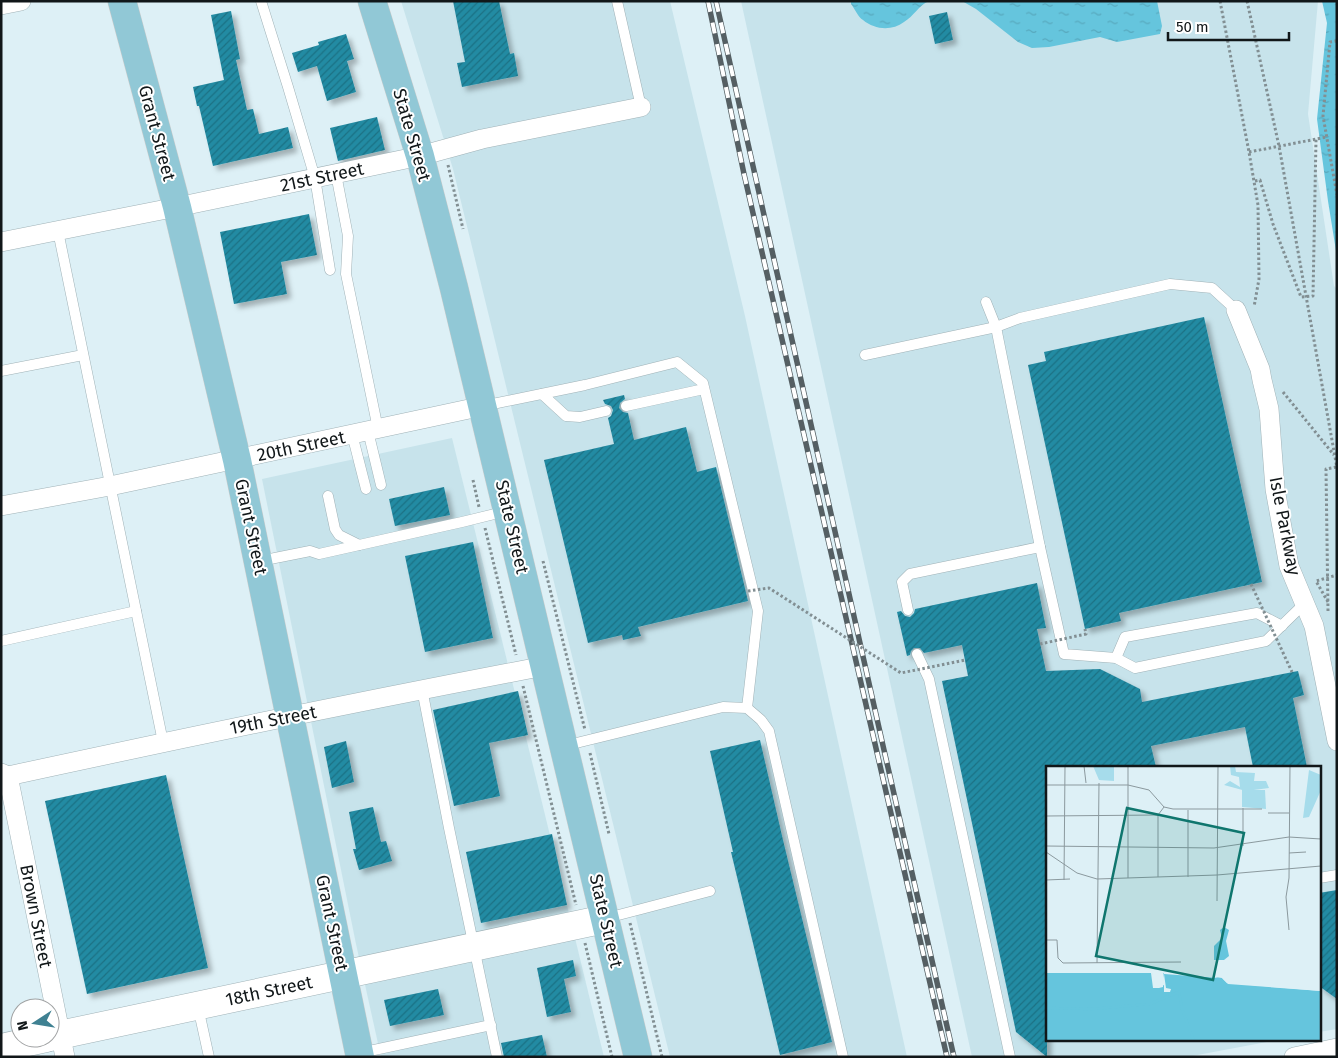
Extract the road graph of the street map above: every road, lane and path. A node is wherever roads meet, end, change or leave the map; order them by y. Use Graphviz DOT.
graph roads {
  1 [pos="20,1"];
  2 [pos="122,1"];
  3 [pos="261,1"];
  4 [pos="372,1"];
  5 [pos="617,1"];
  6 [pos="1220,1"];
  7 [pos="1247,1"];
  8 [pos="1,5"];
  9 [pos="1337,41"];
  10 [pos="641,107"];
  11 [pos="1327,137"];
  12 [pos="1316,139"];
  13 [pos="1278,146"];
  14 [pos="1249,152"];
  15 [pos="420,156"];
  16 [pos="1337,156"];
  17 [pos="1330,157"];
  18 [pos="336,174"];
  19 [pos="315,178"];
  20 [pos="1255,181"];
  21 [pos="1337,195"];
  22 [pos="177,208"];
  23 [pos="58,231"];
  24 [pos="1,242"];
  25 [pos="330,270"];
  26 [pos="1306,297"];
  27 [pos="986,302"];
  28 [pos="1245,311"];
  29 [pos="996,327"];
  30 [pos="83,355"];
  31 [pos="865,355"];
  32 [pos="1,371"];
  33 [pos="1262,380"];
  34 [pos="704,389"];
  35 [pos="542,394"];
  36 [pos="483,406"];
  37 [pos="626,406"];
  38 [pos="606,411"];
  39 [pos="366,431"];
  40 [pos="1336,456"];
  41 [pos="237,460"];
  42 [pos="1337,467"];
  43 [pos="473,480"];
  44 [pos="110,486"];
  45 [pos="381,486"];
  46 [pos="366,488"];
  47 [pos="328,496"];
  48 [pos="1,506"];
  49 [pos="495,514"];
  50 [pos="359,545"];
  51 [pos="1040,547"];
  52 [pos="258,562"];
  53 [pos="1337,575"];
  54 [pos="1328,577"];
  55 [pos="1251,584"];
  56 [pos="748,592"];
  57 [pos="1328,602"];
  58 [pos="1304,603"];
  59 [pos="908,610"];
  60 [pos="136,611"];
  61 [pos="1328,612"];
  62 [pos="1282,626"];
  63 [pos="1085,629"];
  64 [pos="1,641"];
  65 [pos="1040,644"];
  66 [pos="917,654"];
  67 [pos="1116,658"];
  68 [pos="965,660"];
  69 [pos="532,669"];
  70 [pos="1292,672"];
  71 [pos="422,690"];
  72 [pos="747,708"];
  73 [pos="290,717"];
  74 [pos="1337,741"];
  75 [pos="163,742"];
  76 [pos="564,746"];
  77 [pos="5,775"];
  78 [pos="1337,875"];
  79 [pos="1320,878"];
  80 [pos="710,891"];
  81 [pos="593,922"];
  82 [pos="475,947"];
  83 [pos="343,975"];
  84 [pos="47,998"];
  85 [pos="198,1006"];
  86 [pos="491,1025"];
  87 [pos="60,1041"];
  88 [pos="1337,1048"];
  89 [pos="359,1055"];
  90 [pos="209,1057"];
  91 [pos="497,1057"];
  92 [pos="612,1057"];
  93 [pos="638,1057"];
  94 [pos="843,1057"];
  95 [pos="1010,1057"];
  96 [pos="1294,1057"];
  1 -- 8 [label="street"];
  2 -- 22 [label="main road, Grant Street"];
  3 -- 19 [label="lane"];
  4 -- 15 [label="main road, State Street"];
  5 -- 10 [label="lane"];
  6 -- 14 [label="path"];
  7 -- 13 [label="path"];
  9 -- 11 [label="path"];
  10 -- 15 [label="street, 21st Street"];
  11 -- 12 [label="path"];
  11 -- 17 [label="path"];
  12 -- 13 [label="path"];
  12 -- 26 [label="path"];
  13 -- 14 [label="path"];
  13 -- 26 [label="path"];
  14 -- 20 [label="path"];
  15 -- 18 [label="street, 21st Street"];
  15 -- 36 [label="main road, State Street"];
  16 -- 17 [label="path"];
  17 -- 21 [label="path"];
  18 -- 19 [label="street, 21st Street"];
  18 -- 39 [label="lane"];
  19 -- 22 [label="street, 21st Street"];
  19 -- 25 [label="lane"];
  20 -- 26 [label="path"];
  20 -- 28 [label="path"];
  22 -- 23 [label="street, 21st Street"];
  22 -- 41 [label="main road, Grant Street"];
  23 -- 24 [label="street, 21st Street"];
  23 -- 30 [label="lane"];
  26 -- 40 [label="path"];
  27 -- 29 [label="lane"];
  28 -- 29 [label="lane"];
  28 -- 33 [label="street, Isle Parkway"];
  29 -- 31 [label="lane"];
  29 -- 51 [label="lane"];
  30 -- 32 [label="lane"];
  30 -- 44 [label="lane"];
  33 -- 40 [label="path"];
  33 -- 58 [label="street, Isle Parkway"];
  34 -- 35 [label="lane"];
  34 -- 37 [label="lane"];
  34 -- 72 [label="lane"];
  35 -- 36 [label="lane"];
  35 -- 38 [label="lane"];
  36 -- 39 [label="street, 20th Street"];
  36 -- 49 [label="main road, State Street"];
  39 -- 41 [label="street, 20th Street"];
  39 -- 45 [label="lane"];
  39 -- 46 [label="lane"];
  40 -- 42 [label="path"];
  41 -- 44 [label="street, 20th Street"];
  41 -- 52 [label="main road, Grant Street"];
  42 -- 54 [label="path"];
  43 -- 49 [label="path"];
  44 -- 48 [label="street, 20th Street"];
  44 -- 60 [label="lane"];
  47 -- 50 [label="lane"];
  49 -- 50 [label="lane"];
  49 -- 69 [label="main road, State Street"];
  49 -- 69 [label="path"];
  50 -- 52 [label="lane"];
  51 -- 59 [label="lane"];
  51 -- 67 [label="lane"];
  52 -- 73 [label="main road, Grant Street"];
  53 -- 54 [label="path"];
  54 -- 57 [label="path"];
  54 -- 57 [label="path"];
  55 -- 70 [label="path, bridge"];
  56 -- 68 [label="path, bridge"];
  57 -- 61 [label="path"];
  58 -- 62 [label="lane"];
  58 -- 74 [label="street, Isle Parkway"];
  60 -- 64 [label="lane"];
  60 -- 75 [label="lane"];
  62 -- 67 [label="lane"];
  62 -- 67 [label="lane"];
  63 -- 65 [label="path, bridge"];
  66 -- 95 [label="lane"];
  69 -- 71 [label="street, 19th Street"];
  69 -- 76 [label="main road, State Street"];
  69 -- 81 [label="path"];
  71 -- 73 [label="street, 19th Street"];
  71 -- 82 [label="lane"];
  72 -- 76 [label="lane"];
  72 -- 94 [label="lane"];
  73 -- 75 [label="street, 19th Street"];
  73 -- 83 [label="main road, Grant Street"];
  75 -- 77 [label="street, 19th Street"];
  76 -- 81 [label="main road, State Street"];
  77 -- 84 [label="street, Brown Street"];
  78 -- 79 [label="lane"];
  80 -- 81 [label="lane"];
  81 -- 82 [label="street, 18th Street"];
  81 -- 92 [label="path"];
  81 -- 93 [label="main road, State Street"];
  82 -- 83 [label="street, 18th Street"];
  82 -- 86 [label="lane"];
  83 -- 85 [label="street, 18th Street"];
  83 -- 89 [label="main road, Grant Street"];
  85 -- 87 [label="street, 18th Street"];
  85 -- 90 [label="lane"];
  86 -- 89 [label="lane"];
  86 -- 91 [label="lane"];
  88 -- 96 [label="street"];
}
